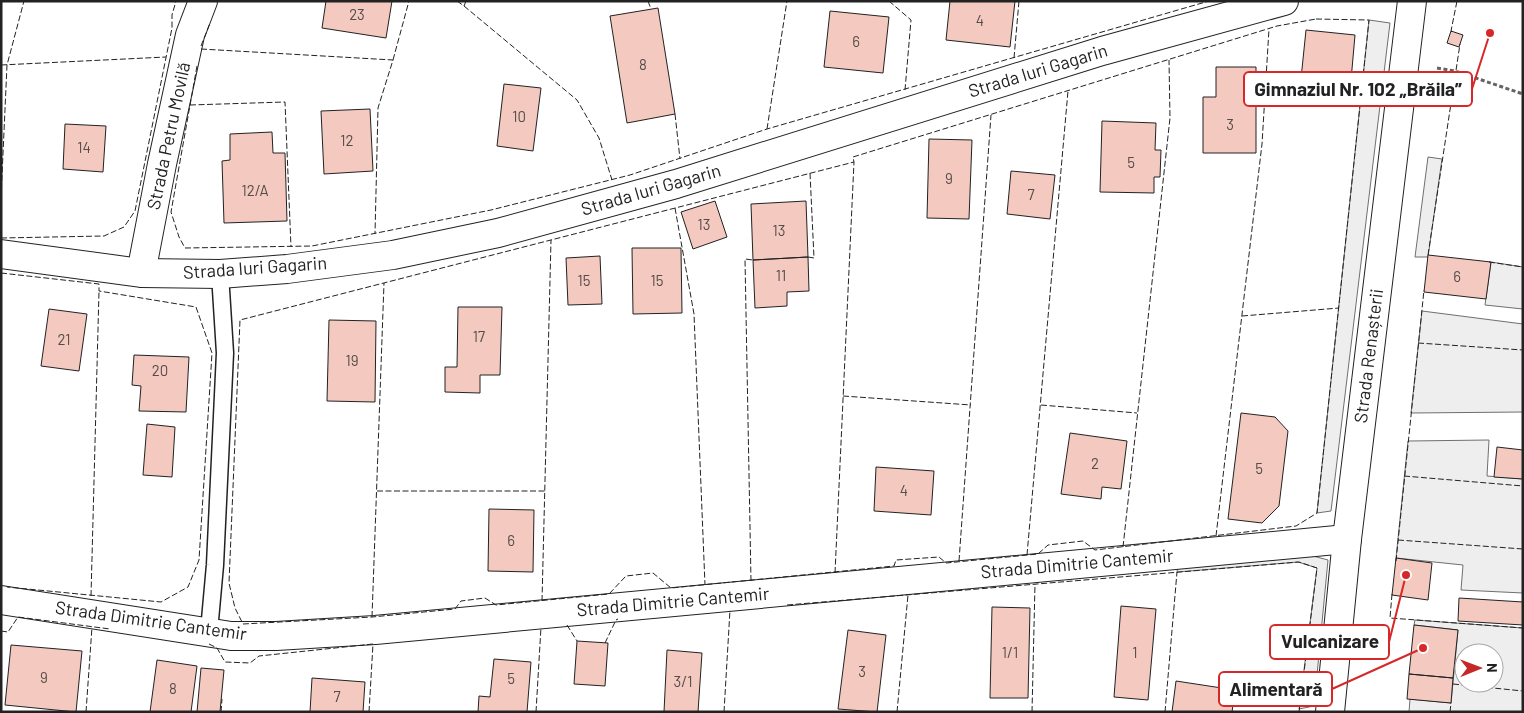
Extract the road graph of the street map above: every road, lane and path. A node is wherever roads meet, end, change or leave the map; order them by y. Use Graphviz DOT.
graph roads {
  1 [pos="203,1"];
  2 [pos="1284,1"];
  3 [pos="1412,1"];
  4 [pos="1405,60"];
  5 [pos="1523,94"];
  6 [pos="1,254"];
  7 [pos="141,273"];
  8 [pos="220,274"];
  9 [pos="1347,539"];
  10 [pos="1,600"];
  11 [pos="209,631"];
  12 [pos="1330,712"];
  1 -- 7 [label="street, Strada Petru Movilă"];
  2 -- 8 [label="street, Strada Iuri Gagarin"];
  3 -- 4 [label="street, Strada Renașterii"];
  4 -- 5 [label="path"];
  4 -- 9 [label="street, Strada Renașterii"];
  6 -- 7 [label="street, Strada Iuri Gagarin"];
  7 -- 8 [label="street, Strada Iuri Gagarin"];
  8 -- 11 [label="lane"];
  9 -- 11 [label="street, Strada Dimitrie Cantemir"];
  9 -- 12 [label="street, Strada Renașterii"];
  10 -- 11 [label="street, Strada Dimitrie Cantemir"];
}
